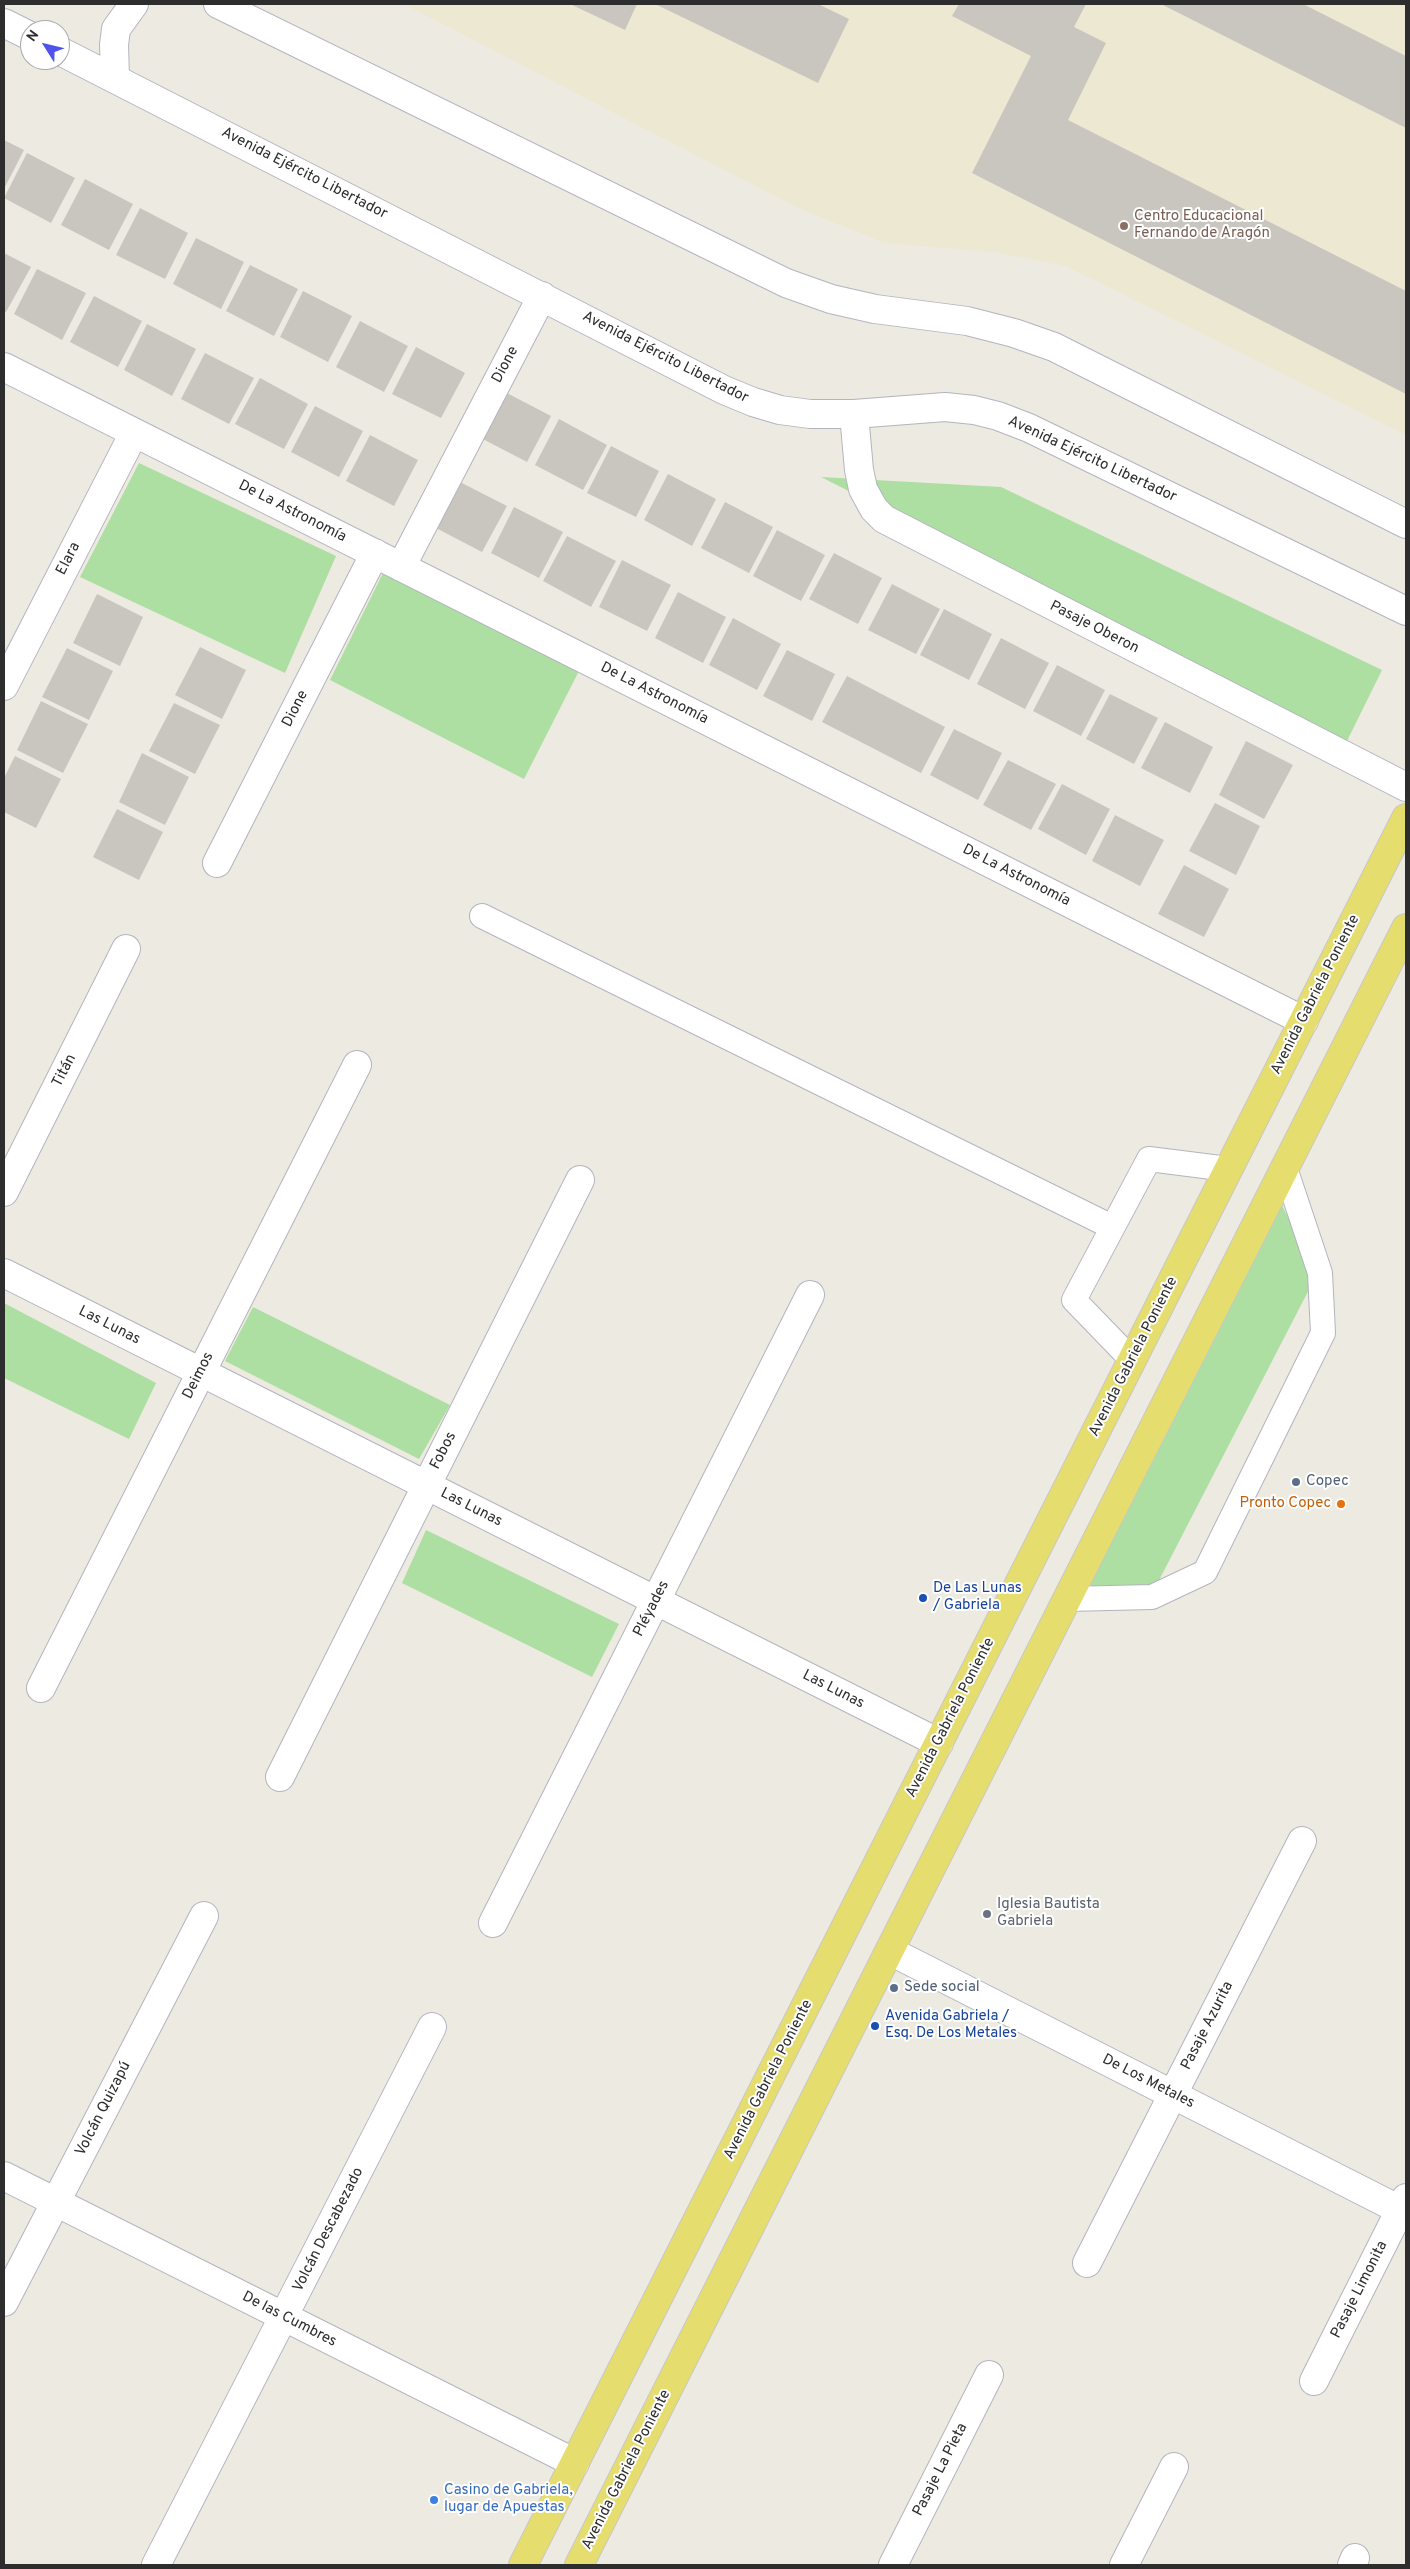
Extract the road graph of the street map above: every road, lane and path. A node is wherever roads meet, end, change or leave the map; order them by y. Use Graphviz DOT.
graph roads {
  1 [pos="134,4"];
  2 [pos="218,4"];
  3 [pos="4,23"];
  4 [pos="20,31"];
  5 [pos="70,55"];
  6 [pos="114,77"];
  7 [pos="542,296"];
  8 [pos="4,367"];
  9 [pos="854,414"];
  10 [pos="134,433"];
  11 [pos="1406,524"];
  12 [pos="374,553"];
  13 [pos="401,566"];
  14 [pos="1406,611"];
  15 [pos="4,686"];
  16 [pos="1406,787"];
  17 [pos="1406,818"];
  18 [pos="217,863"];
  19 [pos="482,916"];
  20 [pos="1406,928"];
  21 [pos="126,949"];
  22 [pos="1304,1021"];
  23 [pos="357,1065"];
  24 [pos="1285,1168"];
  25 [pos="1228,1169"];
  26 [pos="580,1180"];
  27 [pos="4,1192"];
  28 [pos="1112,1227"];
  29 [pos="4,1273"];
  30 [pos="810,1295"];
  31 [pos="1132,1360"];
  32 [pos="201,1373"];
  33 [pos="426,1486"];
  34 [pos="1067,1599"];
  35 [pos="655,1601"];
  36 [pos="41,1688"];
  37 [pos="939,1743"];
  38 [pos="280,1777"];
  39 [pos="1302,1841"];
  40 [pos="204,1916"];
  41 [pos="493,1923"];
  42 [pos="890,1951"];
  43 [pos="432,2028"];
  44 [pos="1173,2094"];
  45 [pos="4,2176"];
  46 [pos="55,2202"];
  47 [pos="1404,2207"];
  48 [pos="1087,2264"];
  49 [pos="4,2302"];
  50 [pos="284,2317"];
  51 [pos="989,2375"];
  52 [pos="1314,2381"];
  53 [pos="575,2463"];
  54 [pos="1174,2467"];
  55 [pos="156,2565"];
  56 [pos="523,2565"];
  57 [pos="579,2565"];
  58 [pos="893,2565"];
  59 [pos="1124,2565"];
  1 -- 6 [label="street"];
  2 -- 11 [label="street"];
  3 -- 4 [label="street"];
  5 -- 6 [label="street, Avenida Ejército Libertador"];
  6 -- 7 [label="street, Avenida Ejército Libertador"];
  7 -- 9 [label="street, Avenida Ejército Libertador"];
  7 -- 13 [label="street, Dione"];
  8 -- 10 [label="street, De La Astronomía"];
  9 -- 14 [label="street, Avenida Ejército Libertador"];
  9 -- 16 [label="street, Pasaje Oberon"];
  10 -- 12 [label="street, De La Astronomía"];
  10 -- 15 [label="street, Elara"];
  12 -- 13 [label="street, De La Astronomía"];
  12 -- 18 [label="street, Dione"];
  13 -- 22 [label="street, De La Astronomía"];
  17 -- 22 [label="main road, Avenida Gabriela Poniente"];
  19 -- 28 [label="lane"];
  20 -- 24 [label="main road, Avenida Gabriela Poniente"];
  21 -- 27 [label="street, Titán"];
  22 -- 25 [label="main road, Avenida Gabriela Poniente"];
  23 -- 32 [label="street, Deimos"];
  24 -- 34 [label="main road, Avenida Gabriela Poniente"];
  24 -- 34 [label="lane"];
  25 -- 28 [label="lane"];
  25 -- 31 [label="main road, Avenida Gabriela Poniente"];
  26 -- 33 [label="street, Fobos"];
  28 -- 31 [label="lane"];
  29 -- 32 [label="street, Las Lunas"];
  30 -- 35 [label="street, Pléyades"];
  31 -- 37 [label="main road, Avenida Gabriela Poniente"];
  32 -- 33 [label="street, Las Lunas"];
  32 -- 36 [label="street, Deimos"];
  33 -- 35 [label="street, Las Lunas"];
  33 -- 38 [label="street, Fobos"];
  34 -- 42 [label="main road, Avenida Gabriela Poniente"];
  35 -- 37 [label="street, Las Lunas"];
  35 -- 41 [label="street, Pléyades"];
  37 -- 53 [label="main road, Avenida Gabriela Poniente"];
  39 -- 44 [label="street, Pasaje Azurita"];
  40 -- 46 [label="street, Volcán Quizapú"];
  42 -- 44 [label="street, De Los Metales"];
  42 -- 57 [label="main road, Avenida Gabriela Poniente"];
  43 -- 50 [label="street, Volcán Descabezado"];
  44 -- 47 [label="street, De Los Metales"];
  44 -- 48 [label="street, Pasaje Azurita"];
  45 -- 46 [label="street, De las Cumbres"];
  46 -- 49 [label="street, Volcán Quizapú"];
  46 -- 50 [label="street, De las Cumbres"];
  47 -- 52 [label="street, Pasaje Limonita"];
  50 -- 53 [label="street, De las Cumbres"];
  50 -- 55 [label="street, Volcán Descabezado"];
  51 -- 58 [label="street, Pasaje La Pieta"];
  53 -- 56 [label="main road, Avenida Gabriela Poniente"];
  54 -- 59 [label="street"];
}
